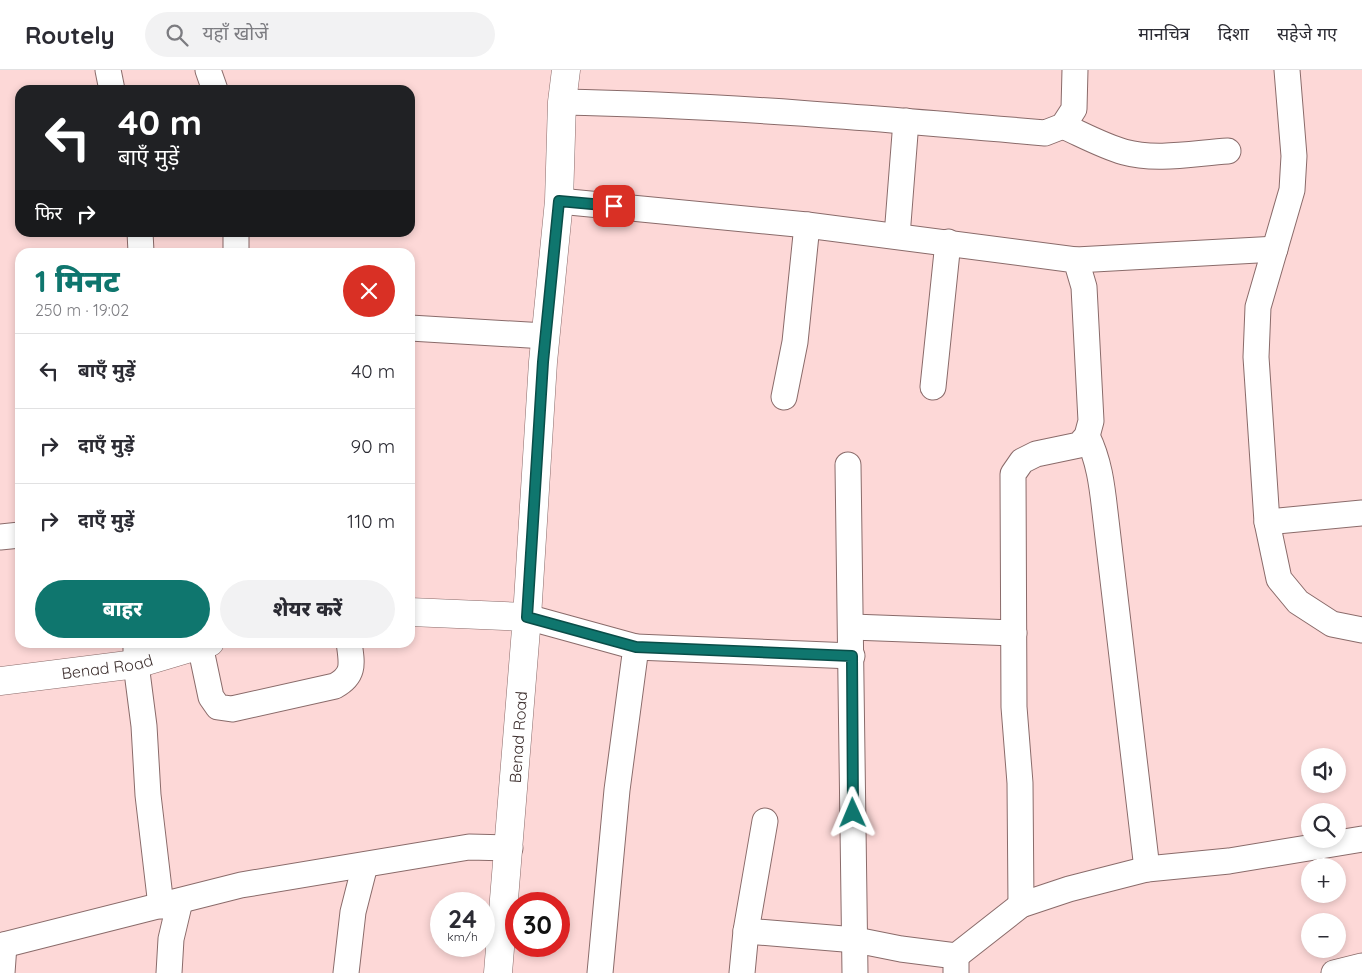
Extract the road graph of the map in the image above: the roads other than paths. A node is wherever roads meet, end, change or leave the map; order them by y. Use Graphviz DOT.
graph roads {
  1 [pos="108,70"];
  2 [pos="208,70"];
  3 [pos="566,70"];
  4 [pos="1075,70"];
  5 [pos="1288,70"];
  6 [pos="111,85"];
  7 [pos="213,85"];
  8 [pos="562,102"];
  9 [pos="906,121"];
  10 [pos="1064,126"];
  11 [pos="1228,151"];
  12 [pos="559,201"];
  13 [pos="807,225"];
  14 [pos="897,236"];
  15 [pos="948,242"];
  16 [pos="1275,249"];
  17 [pos="1076,260"];
  18 [pos="415,328"];
  19 [pos="545,336"];
  20 [pos="933,387"];
  21 [pos="784,397"];
  22 [pos="1087,436"];
  23 [pos="848,465"];
  24 [pos="1362,513"];
  25 [pos="1267,522"];
  26 [pos="15,536"];
  27 [pos="0,537"];
  28 [pos="415,612"];
  29 [pos="527,617"];
  30 [pos="852,627"];
  31 [pos="1362,630"];
  32 [pos="1014,633"];
  33 [pos="636,647"];
  34 [pos="174,648"];
  35 [pos="205,648"];
  36 [pos="350,648"];
  37 [pos="136,653"];
  38 [pos="852,656"];
  39 [pos="0,681"];
  40 [pos="765,821"];
  41 [pos="1362,838"];
  42 [pos="510,848"];
  43 [pos="365,865"];
  44 [pos="1147,869"];
  45 [pos="170,904"];
  46 [pos="1022,905"];
  47 [pos="746,931"];
  48 [pos="856,940"];
  49 [pos="2,946"];
  50 [pos="956,965"];
  51 [pos="1362,966"];
  52 [pos="2,973"];
  53 [pos="169,973"];
  54 [pos="346,973"];
  55 [pos="498,973"];
  56 [pos="600,973"];
  57 [pos="742,973"];
  58 [pos="855,973"];
  59 [pos="1334,973"];
  1 -- 6 [label="street"];
  2 -- 7 [label="street"];
  3 -- 8 [label="main road, Benad Road"];
  4 -- 10 [label="street"];
  5 -- 16 [label="street"];
  8 -- 9 [label="street"];
  8 -- 12 [label="main road, Benad Road"];
  9 -- 10 [label="street"];
  9 -- 14 [label="street"];
  10 -- 11 [label="street"];
  12 -- 13 [label="street"];
  12 -- 19 [label="main road, Benad Road"];
  13 -- 14 [label="street"];
  13 -- 21 [label="street"];
  14 -- 15 [label="street"];
  15 -- 17 [label="street"];
  15 -- 20 [label="street"];
  16 -- 17 [label="street"];
  16 -- 25 [label="street"];
  17 -- 22 [label="street"];
  18 -- 19 [label="street"];
  19 -- 29 [label="main road, Benad Road"];
  22 -- 32 [label="street"];
  22 -- 44 [label="street"];
  23 -- 30 [label="street"];
  24 -- 25 [label="street"];
  25 -- 31 [label="street"];
  26 -- 27 [label="street"];
  28 -- 29 [label="main road"];
  29 -- 33 [label="street"];
  29 -- 42 [label="main road, Benad Road"];
  30 -- 32 [label="street"];
  30 -- 38 [label="street"];
  32 -- 46 [label="street"];
  33 -- 38 [label="street"];
  33 -- 56 [label="street"];
  34 -- 37 [label="main road, Benad Road"];
  35 -- 36 [label="street"];
  37 -- 39 [label="main road, Benad Road"];
  37 -- 45 [label="street"];
  38 -- 48 [label="street"];
  40 -- 47 [label="street"];
  41 -- 44 [label="street"];
  42 -- 43 [label="street"];
  42 -- 55 [label="main road, Benad Road"];
  43 -- 45 [label="street"];
  43 -- 54 [label="street"];
  44 -- 46 [label="street"];
  45 -- 49 [label="street"];
  45 -- 53 [label="street"];
  46 -- 50 [label="street"];
  47 -- 48 [label="street"];
  47 -- 57 [label="street"];
  48 -- 50 [label="street"];
  48 -- 58 [label="street"];
  49 -- 52 [label="street"];
  51 -- 59 [label="street"];
}
